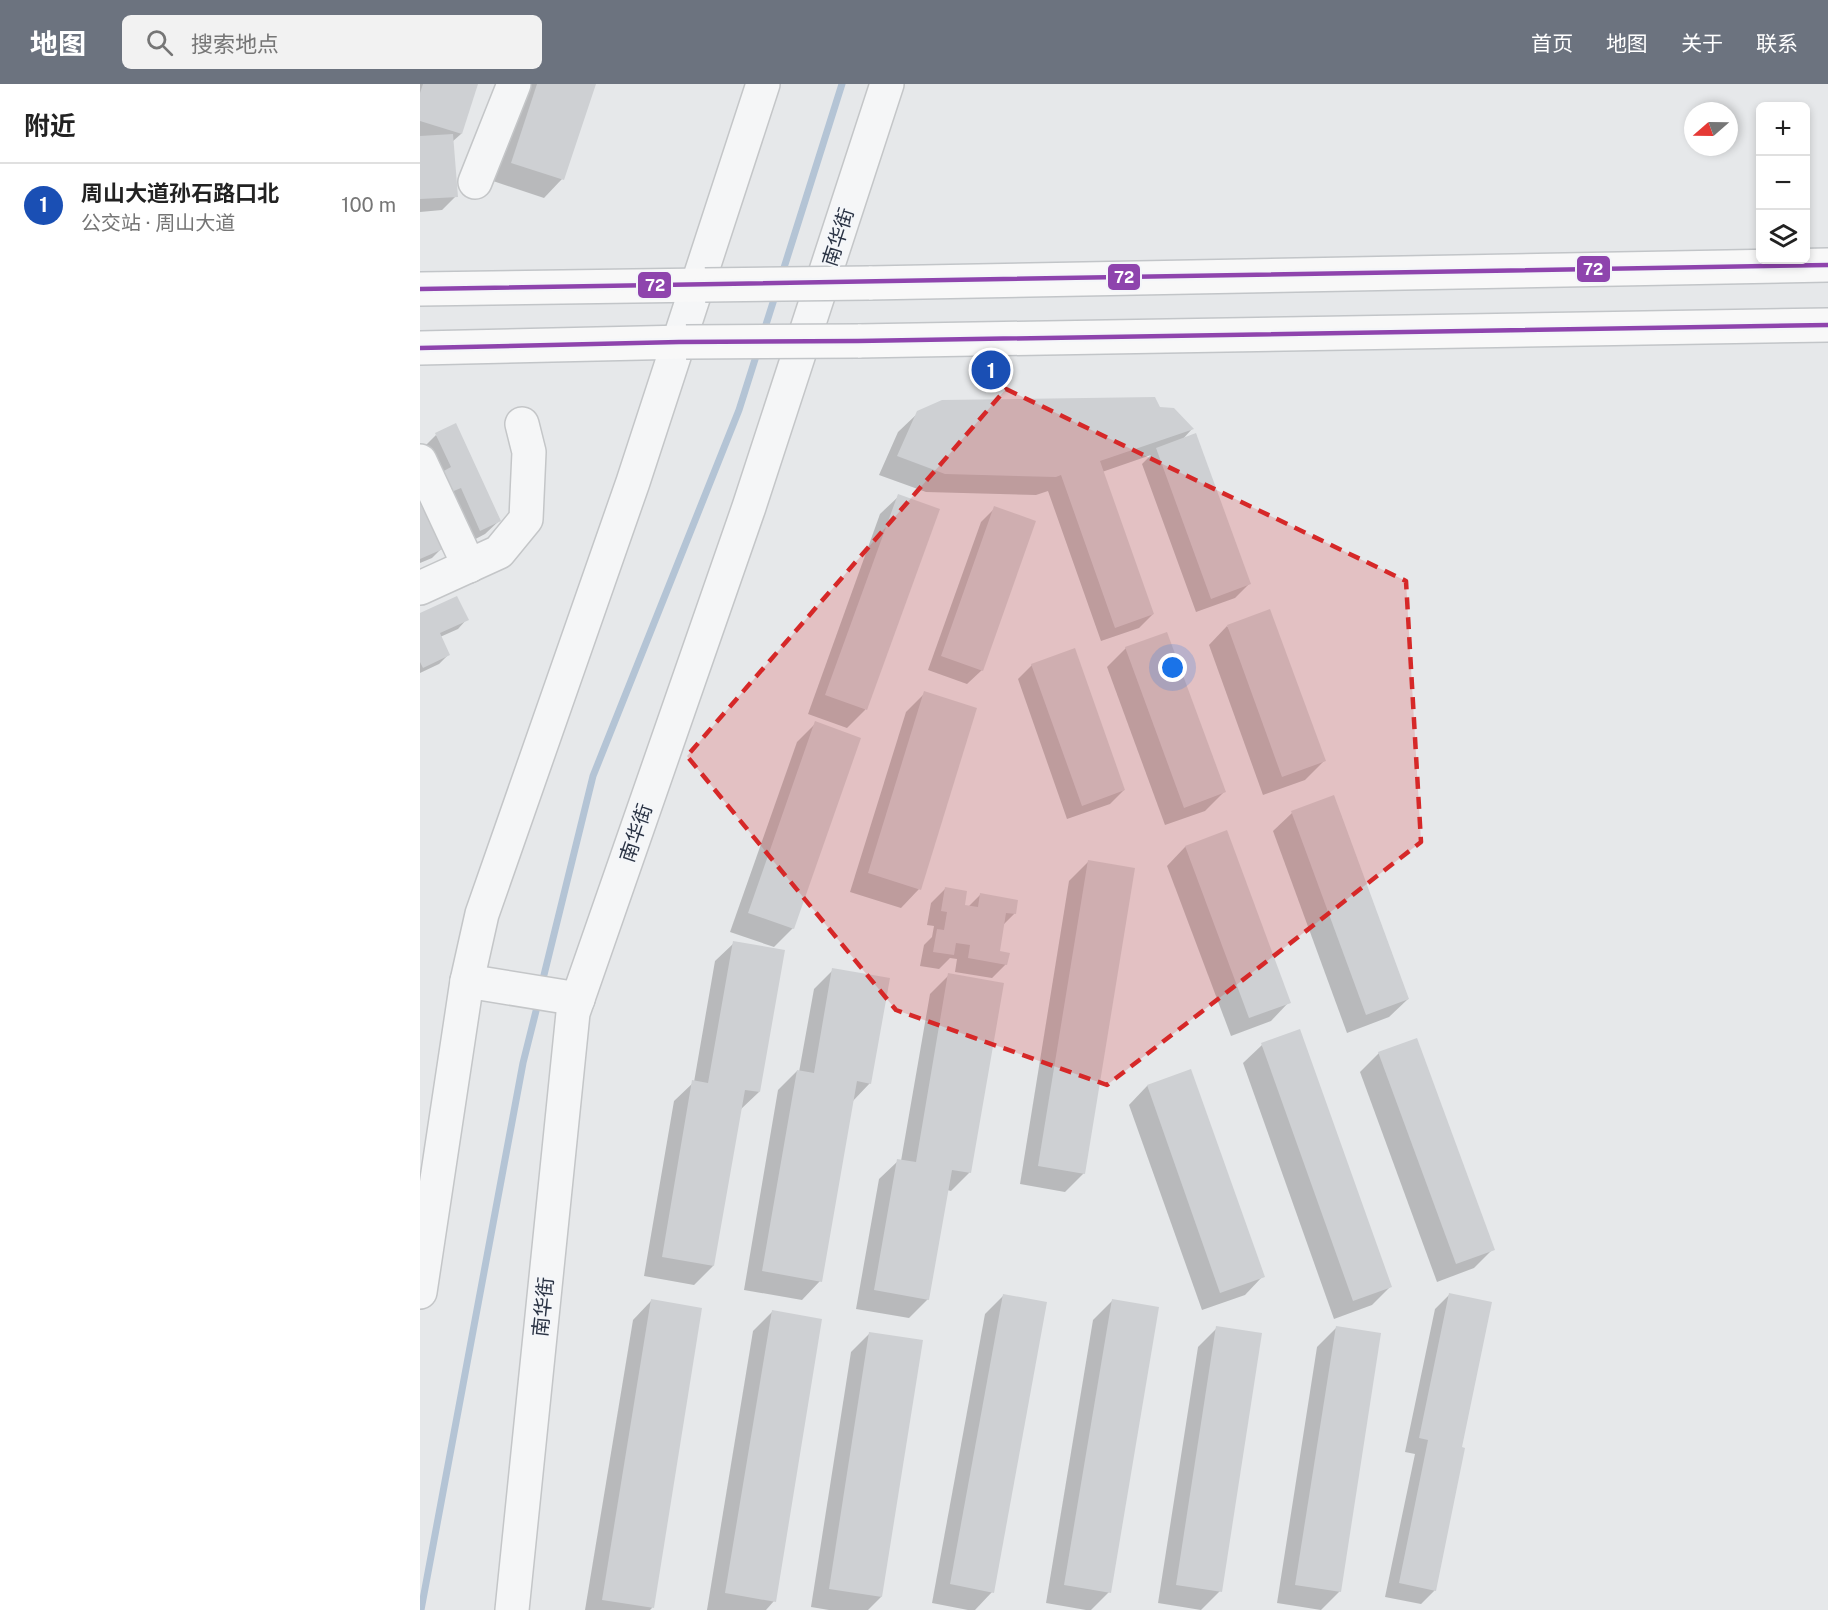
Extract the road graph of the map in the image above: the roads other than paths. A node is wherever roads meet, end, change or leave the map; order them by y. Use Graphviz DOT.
graph roads {
  1 [pos="514,84"];
  2 [pos="763,84"];
  3 [pos="887,84"];
  4 [pos="475,182"];
  5 [pos="1828,265"];
  6 [pos="701,285"];
  7 [pos="420,289"];
  8 [pos="1828,325"];
  9 [pos="682,342"];
  10 [pos="420,348"];
  11 [pos="522,424"];
  12 [pos="420,461"];
  13 [pos="469,566"];
  14 [pos="420,588"];
  15 [pos="467,981"];
  16 [pos="578,999"];
  17 [pos="420,1292"];
  18 [pos="512,1610"];
  1 -- 4 [label="street"];
  2 -- 6 [label="street"];
  3 -- 16 [label="street, 南华街"];
  5 -- 6 [label="main road, bridge"];
  6 -- 7 [label="main road"];
  6 -- 9 [label="street"];
  8 -- 9 [label="main road, bridge"];
  9 -- 10 [label="main road"];
  9 -- 15 [label="street"];
  11 -- 13 [label="street"];
  12 -- 13 [label="street"];
  13 -- 14 [label="street"];
  15 -- 16 [label="street"];
  15 -- 17 [label="street"];
  16 -- 18 [label="street, 南华街"];
}
